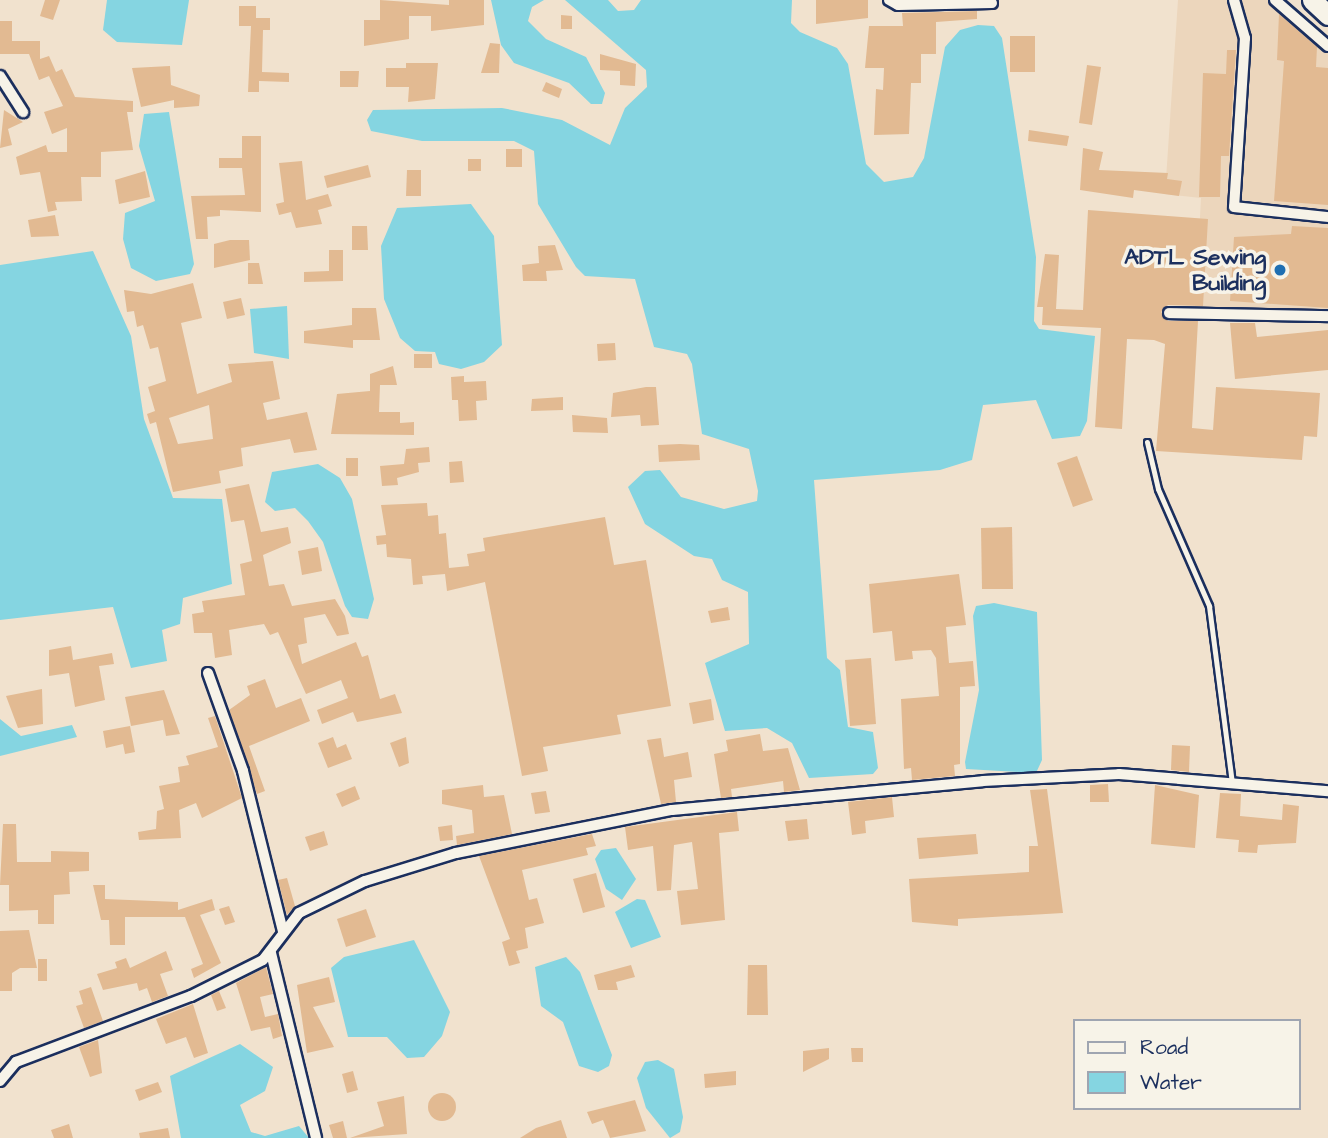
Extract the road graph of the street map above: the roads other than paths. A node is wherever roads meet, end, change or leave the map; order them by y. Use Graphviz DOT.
graph roads {
  1 [pos="889,0"];
  2 [pos="1234,0"];
  3 [pos="1275,0"];
  4 [pos="1312,0"];
  5 [pos="992,3"];
  6 [pos="1328,15"];
  7 [pos="1328,46"];
  8 [pos="0,76"];
  9 [pos="23,112"];
  10 [pos="1328,217"];
  11 [pos="1169,313"];
  12 [pos="1328,316"];
  13 [pos="1147,442"];
  14 [pos="208,673"];
  15 [pos="1232,785"];
  16 [pos="1328,791"];
  17 [pos="283,931"];
  18 [pos="271,953"];
  19 [pos="0,1081"];
  20 [pos="316,1138"];
  1 -- 5 [label="street"];
  2 -- 10 [label="street"];
  3 -- 7 [label="street"];
  4 -- 6 [label="highway"];
  8 -- 9 [label="street"];
  11 -- 12 [label="street"];
  13 -- 15 [label="lane"];
  14 -- 17 [label="street"];
  15 -- 16 [label="street"];
  15 -- 17 [label="street"];
  17 -- 18 [label="street"];
  18 -- 19 [label="street"];
  18 -- 20 [label="street"];
}
